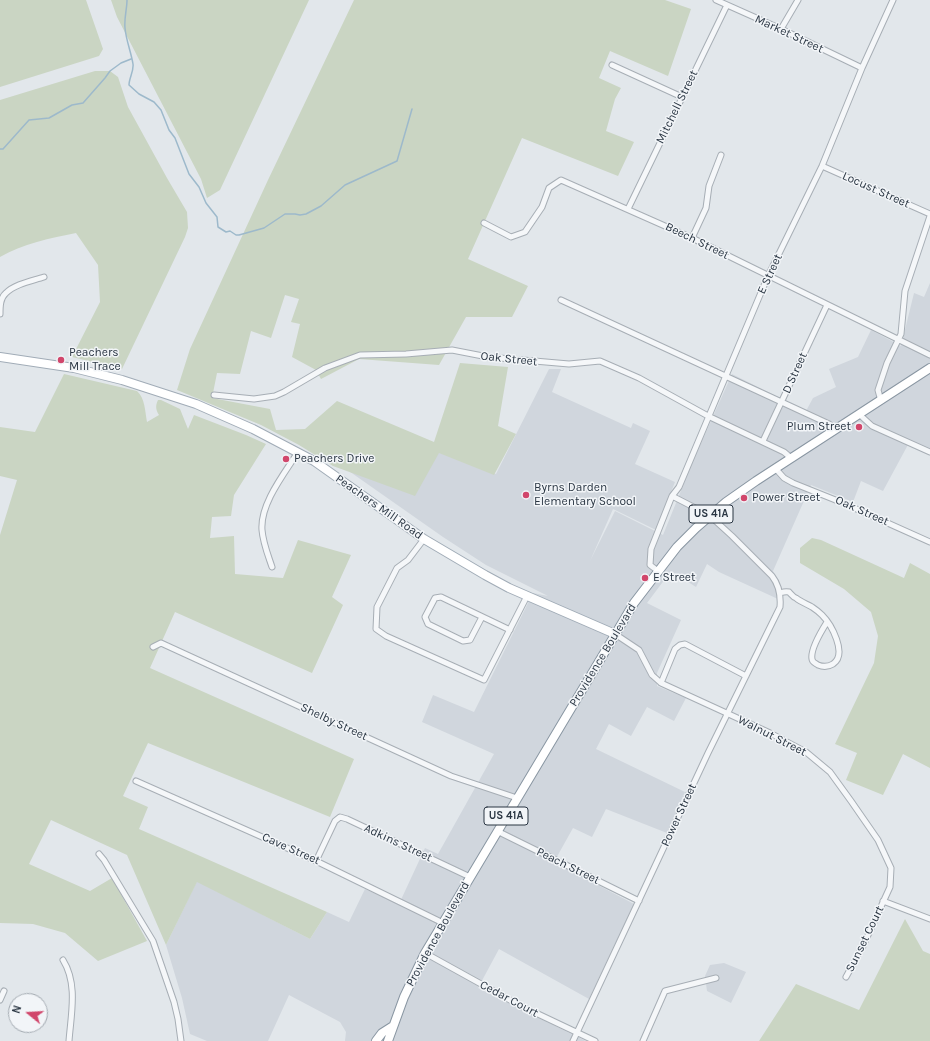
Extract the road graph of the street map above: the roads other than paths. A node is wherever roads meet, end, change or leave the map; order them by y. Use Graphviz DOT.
graph roads {
  1 [pos="716,0"];
  2 [pos="798,0"];
  3 [pos="893,0"];
  4 [pos="727,5"];
  5 [pos="781,29"];
  6 [pos="612,66"];
  7 [pos="862,68"];
  8 [pos="682,97"];
  9 [pos="721,155"];
  10 [pos="822,166"];
  11 [pos="628,209"];
  12 [pos="930,215"];
  13 [pos="484,223"];
  14 [pos="692,238"];
  15 [pos="768,276"];
  16 [pos="44,277"];
  17 [pos="561,300"];
  18 [pos="826,305"];
  19 [pos="0,314"];
  20 [pos="897,340"];
  21 [pos="0,356"];
  22 [pos="930,356"];
  23 [pos="930,368"];
  24 [pos="725,375"];
  25 [pos="214,395"];
  26 [pos="881,401"];
  27 [pos="782,402"];
  28 [pos="860,414"];
  29 [pos="708,416"];
  30 [pos="835,430"];
  31 [pos="763,441"];
  32 [pos="298,452"];
  33 [pos="930,452"];
  34 [pos="791,458"];
  35 [pos="775,468"];
  36 [pos="672,496"];
  37 [pos="709,515"];
  38 [pos="424,539"];
  39 [pos="930,542"];
  40 [pos="272,567"];
  41 [pos="658,571"];
  42 [pos="780,593"];
  43 [pos="527,596"];
  44 [pos="482,617"];
  45 [pos="827,622"];
  46 [pos="510,630"];
  47 [pos="615,634"];
  48 [pos="153,647"];
  49 [pos="746,676"];
  50 [pos="661,683"];
  51 [pos="727,713"];
  52 [pos="136,781"];
  53 [pos="517,798"];
  54 [pos="498,831"];
  55 [pos="99,854"];
  56 [pos="316,861"];
  57 [pos="470,877"];
  58 [pos="639,901"];
  59 [pos="883,901"];
  60 [pos="930,920"];
  61 [pos="443,923"];
  62 [pos="425,953"];
  63 [pos="63,960"];
  64 [pos="846,977"];
  65 [pos="716,978"];
  66 [pos="4,991"];
  67 [pos="0,1000"];
  68 [pos="393,1026"];
  69 [pos="577,1032"];
  70 [pos="69,1041"];
  71 [pos="181,1041"];
  72 [pos="376,1041"];
  73 [pos="388,1041"];
  74 [pos="572,1041"];
  75 [pos="595,1041"];
  76 [pos="643,1041"];
  1 -- 4 [label="street, Market Street"];
  2 -- 5 [label="street"];
  3 -- 7 [label="street, E Street"];
  4 -- 5 [label="street, Market Street"];
  4 -- 8 [label="street, Mitchell Street"];
  5 -- 7 [label="street, Market Street"];
  6 -- 8 [label="street"];
  7 -- 10 [label="street, E Street"];
  8 -- 11 [label="street, Mitchell Street"];
  9 -- 14 [label="street"];
  10 -- 12 [label="street, Locust Street"];
  10 -- 15 [label="street, E Street"];
  11 -- 13 [label="street, Beech Street"];
  11 -- 14 [label="street, Beech Street"];
  12 -- 20 [label="street"];
  14 -- 15 [label="street, Beech Street"];
  15 -- 18 [label="street, Beech Street"];
  15 -- 24 [label="street, E Street"];
  16 -- 19 [label="street"];
  17 -- 24 [label="street"];
  18 -- 20 [label="street, Beech Street"];
  18 -- 27 [label="street, D Street"];
  20 -- 22 [label="street, Beech Street"];
  20 -- 26 [label="street"];
  21 -- 32 [label="main road, Peachers Mill Road"];
  23 -- 26 [label="main road, Providence Boulevard / US 41A"];
  24 -- 27 [label="street"];
  24 -- 29 [label="street, E Street"];
  25 -- 29 [label="street, Oak Street"];
  26 -- 28 [label="main road, Providence Boulevard / US 41A"];
  27 -- 30 [label="street"];
  27 -- 31 [label="street, D Street"];
  28 -- 30 [label="main road, Providence Boulevard / US 41A"];
  28 -- 33 [label="street"];
  29 -- 31 [label="street, Oak Street"];
  29 -- 36 [label="street, E Street"];
  30 -- 34 [label="main road, Providence Boulevard / US 41A"];
  31 -- 34 [label="street, Oak Street"];
  32 -- 38 [label="main road, Peachers Mill Road"];
  32 -- 40 [label="street"];
  34 -- 35 [label="main road, Providence Boulevard / US 41A"];
  35 -- 37 [label="main road, Providence Boulevard / US 41A"];
  35 -- 39 [label="street, Oak Street"];
  36 -- 37 [label="street"];
  36 -- 41 [label="street, E Street"];
  37 -- 41 [label="main road, Providence Boulevard / US 41A"];
  37 -- 42 [label="street"];
  38 -- 43 [label="main road, Peachers Mill Road"];
  38 -- 46 [label="street"];
  41 -- 47 [label="main road, Providence Boulevard / US 41A"];
  42 -- 45 [label="street"];
  42 -- 49 [label="street, Power Street"];
  43 -- 46 [label="street"];
  43 -- 47 [label="main road, Peachers Mill Road"];
  44 -- 44 [label="street"];
  44 -- 46 [label="street"];
  45 -- 45 [label="street"];
  47 -- 50 [label="street, Walnut Street"];
  47 -- 53 [label="main road, Providence Boulevard / US 41A"];
  48 -- 53 [label="street, Shelby Street"];
  49 -- 50 [label="street"];
  49 -- 51 [label="street, Power Street"];
  50 -- 51 [label="street, Walnut Street"];
  51 -- 58 [label="street, Power Street"];
  51 -- 59 [label="street, Walnut Street"];
  52 -- 56 [label="street, Cave Street"];
  53 -- 54 [label="main road, Providence Boulevard / US 41A"];
  54 -- 57 [label="main road, Providence Boulevard / US 41A"];
  54 -- 58 [label="street, Peach Street"];
  55 -- 71 [label="street"];
  56 -- 57 [label="street, Adkins Street"];
  56 -- 61 [label="street, Cave Street"];
  57 -- 61 [label="main road, Providence Boulevard / US 41A"];
  58 -- 69 [label="street, Power Street"];
  59 -- 60 [label="street"];
  59 -- 64 [label="street, Sunset Court"];
  61 -- 62 [label="main road, Providence Boulevard / US 41A"];
  62 -- 68 [label="main road, Providence Boulevard / US 41A"];
  62 -- 69 [label="street, Cedar Court"];
  63 -- 70 [label="street"];
  65 -- 76 [label="street"];
  66 -- 67 [label="street"];
  68 -- 72 [label="main road"];
  68 -- 73 [label="main road, Providence Boulevard / US 41A"];
  69 -- 74 [label="street, Power Street"];
  69 -- 75 [label="street, Cedar Court"];
}
